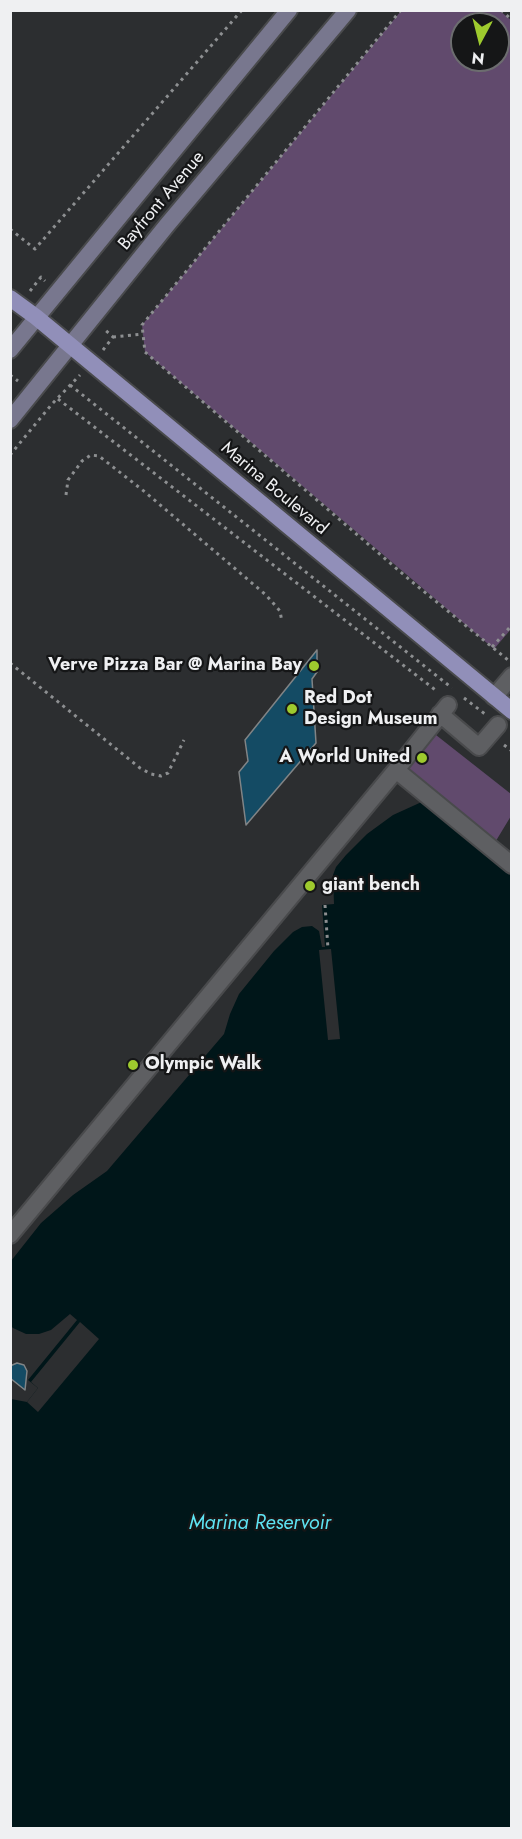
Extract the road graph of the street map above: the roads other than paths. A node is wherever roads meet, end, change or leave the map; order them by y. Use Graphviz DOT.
graph roads {
  1 [pos="290,10"];
  2 [pos="348,10"];
  3 [pos="10,298"];
  4 [pos="36,317"];
  5 [pos="70,345"];
  6 [pos="10,350"];
  7 [pos="10,420"];
  8 [pos="512,676"];
  9 [pos="494,696"];
  10 [pos="512,711"];
  11 [pos="494,729"];
  12 [pos="396,770"];
  13 [pos="512,865"];
  14 [pos="10,1235"];
  1 -- 4 [label="main road, Bayfront Avenue"];
  2 -- 5 [label="main road, Bayfront Avenue"];
  3 -- 4 [label="main road, Marina Boulevard"];
  4 -- 5 [label="main road, Marina Boulevard"];
  4 -- 6 [label="main road, Bayfront Avenue"];
  5 -- 7 [label="main road, Bayfront Avenue"];
  5 -- 9 [label="main road, Marina Boulevard"];
  8 -- 9 [label="street"];
  9 -- 10 [label="main road, Marina Boulevard"];
  11 -- 12 [label="street"];
  12 -- 13 [label="street"];
  12 -- 14 [label="street"];
}
